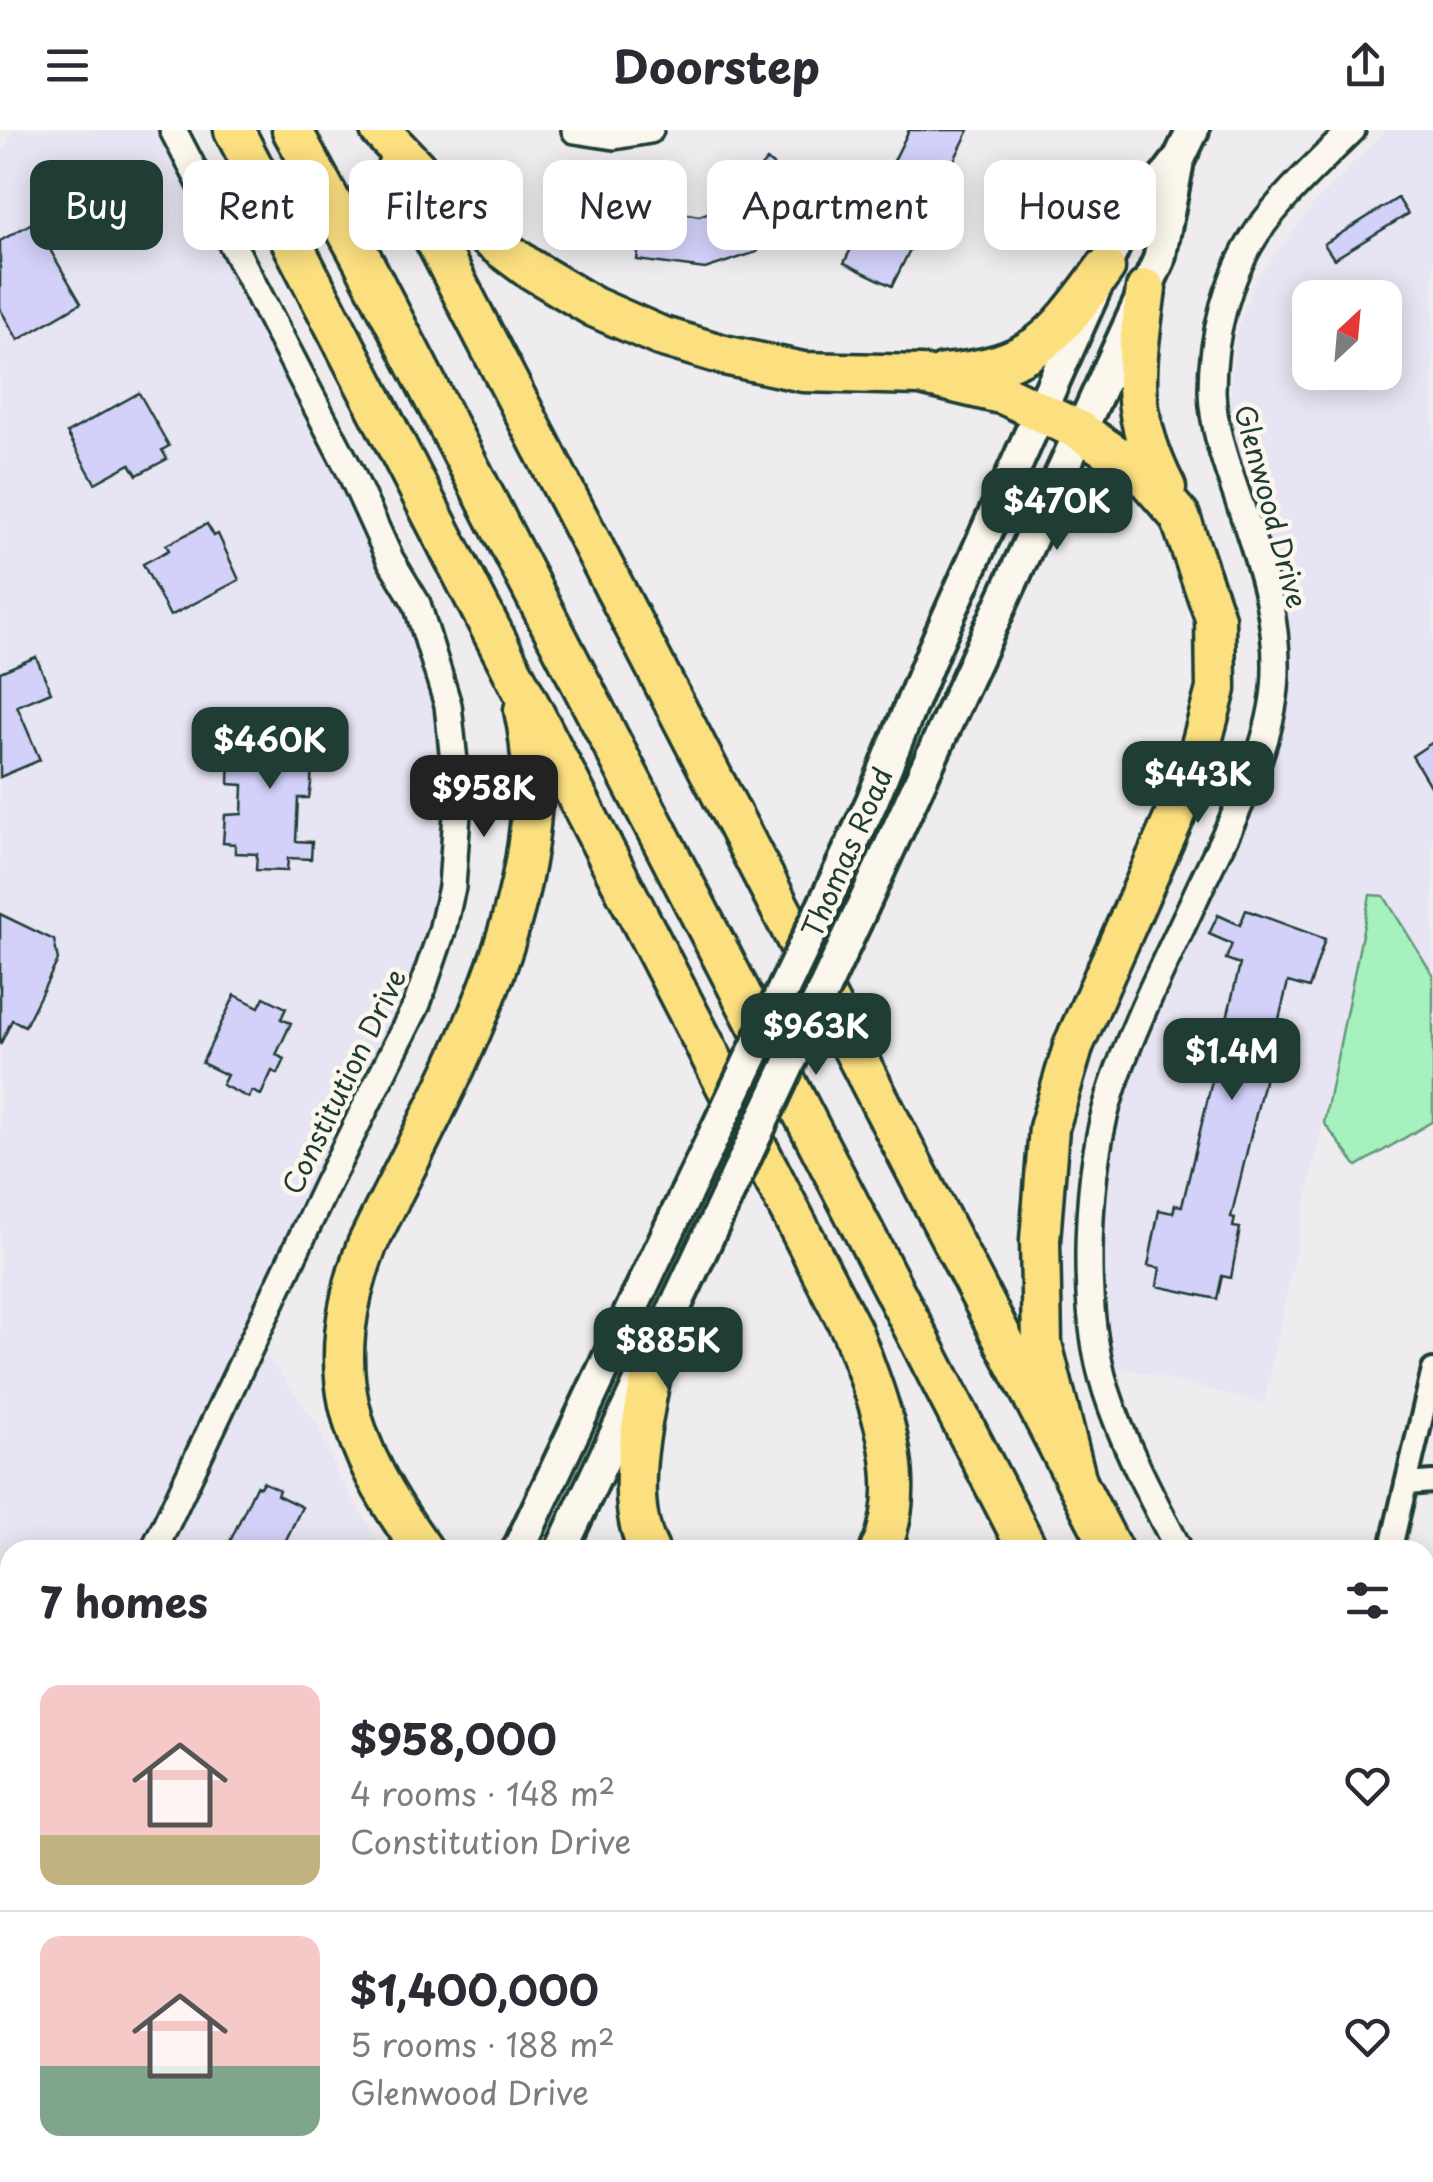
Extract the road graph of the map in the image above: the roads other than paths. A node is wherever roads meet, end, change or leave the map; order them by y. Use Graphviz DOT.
graph roads {
  1 [pos="173,130"];
  2 [pos="234,130"];
  3 [pos="292,130"];
  4 [pos="379,130"];
  5 [pos="575,130"];
  6 [pos="650,130"];
  7 [pos="1192,130"];
  8 [pos="1352,130"];
  9 [pos="1178,159"];
  10 [pos="1104,268"];
  11 [pos="1146,288"];
  12 [pos="921,376"];
  13 [pos="1040,412"];
  14 [pos="1080,431"];
  15 [pos="1180,518"];
  16 [pos="508,660"];
  17 [pos="656,1348"];
  18 [pos="1433,1370"];
  19 [pos="1077,1482"];
  20 [pos="1433,1482"];
  21 [pos="1406,1484"];
  22 [pos="159,1540"];
  23 [pos="418,1540"];
  24 [pos="523,1540"];
  25 [pos="566,1540"];
  26 [pos="644,1540"];
  27 [pos="884,1540"];
  28 [pos="1023,1540"];
  29 [pos="1107,1540"];
  30 [pos="1174,1540"];
  31 [pos="1393,1540"];
  1 -- 22 [label="street, Constitution Drive"];
  2 -- 16 [label="highway"];
  3 -- 28 [label="highway"];
  4 -- 12 [label="highway"];
  4 -- 19 [label="highway"];
  5 -- 6 [label="street"];
  7 -- 9 [label="main road, Thomas Road"];
  8 -- 30 [label="street, Glenwood Drive"];
  9 -- 10 [label="main road, Thomas Road"];
  9 -- 11 [label="main road, Thomas Road"];
  10 -- 12 [label="highway"];
  10 -- 13 [label="main road, Thomas Road"];
  11 -- 14 [label="main road, Thomas Road"];
  11 -- 15 [label="highway"];
  12 -- 13 [label="highway"];
  13 -- 14 [label="highway"];
  13 -- 24 [label="main road, Thomas Road, bridge"];
  14 -- 15 [label="highway"];
  14 -- 17 [label="main road, Thomas Road, bridge"];
  15 -- 19 [label="highway"];
  16 -- 23 [label="highway"];
  16 -- 27 [label="highway"];
  17 -- 25 [label="main road, Thomas Road"];
  17 -- 26 [label="highway"];
  18 -- 21 [label="street"];
  19 -- 29 [label="highway"];
  20 -- 21 [label="street"];
  21 -- 31 [label="street"];
}
